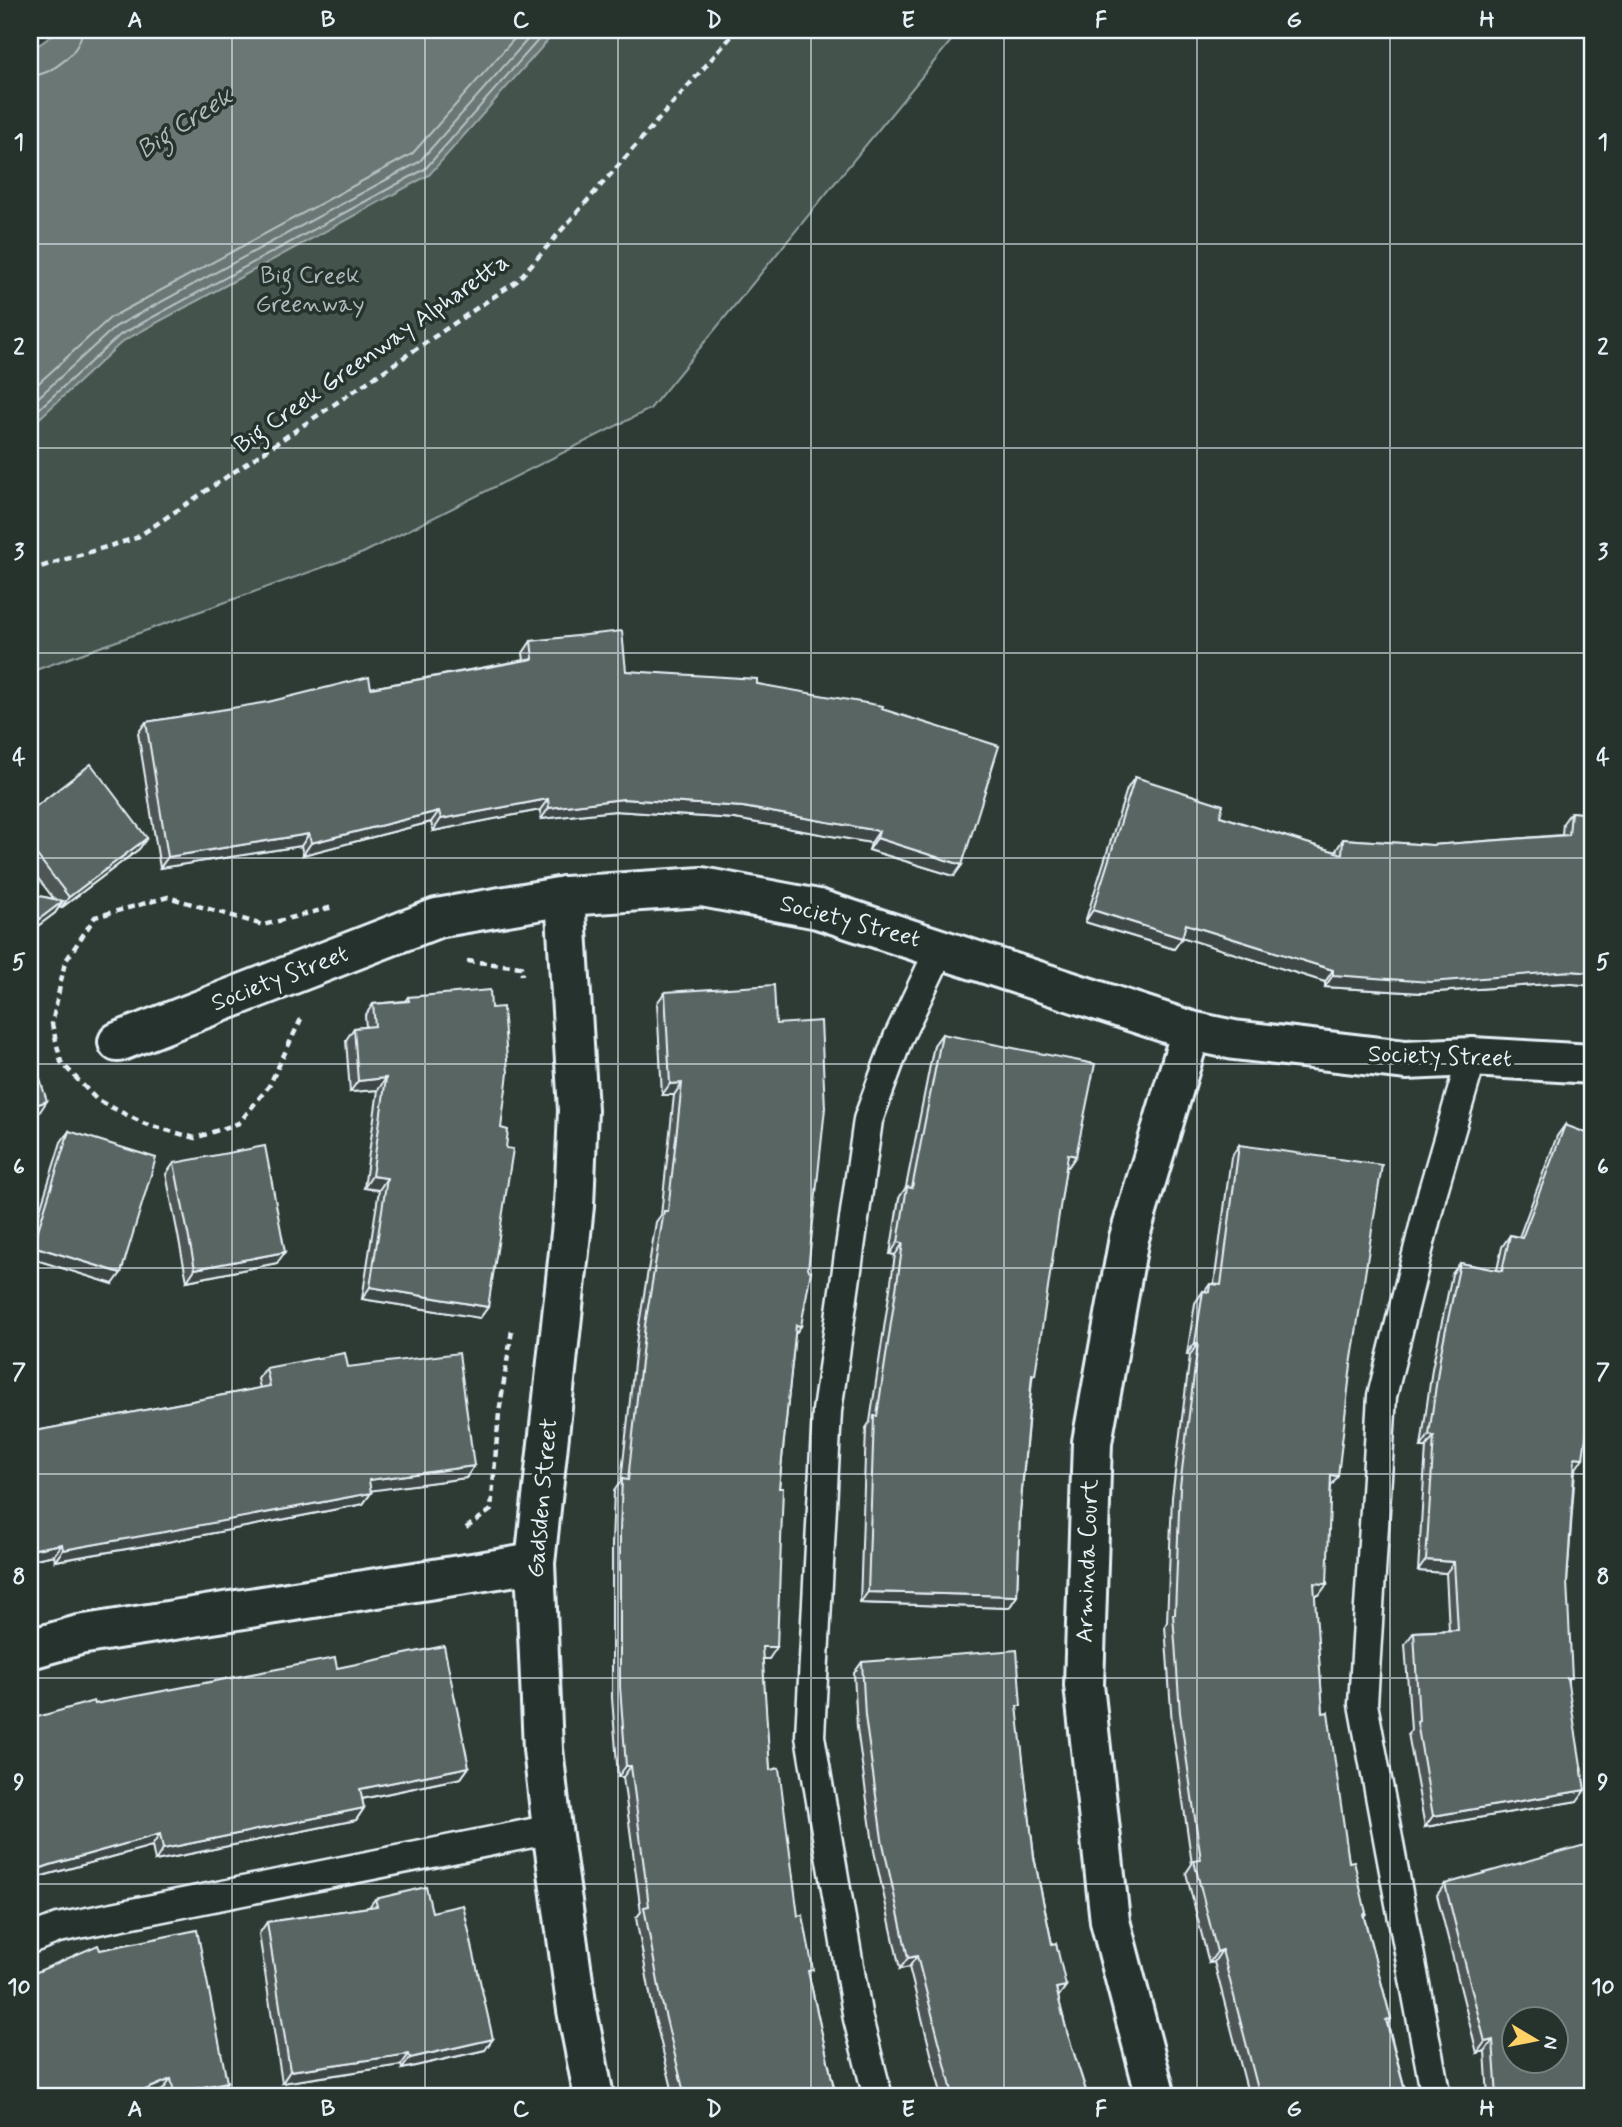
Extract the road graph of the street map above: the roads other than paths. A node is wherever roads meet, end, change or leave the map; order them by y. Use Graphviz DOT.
graph roads {
  1 [pos="565,896"];
  2 [pos="941,947"];
  3 [pos="1191,1031"];
  4 [pos="118,1042"];
  5 [pos="1472,1057"];
  6 [pos="1592,1064"];
  7 [pos="535,1563"];
  8 [pos="30,1649"];
  9 [pos="552,1829"];
  10 [pos="30,1939"];
  11 [pos="594,2097"];
  12 [pos="878,2097"];
  13 [pos="1156,2097"];
  14 [pos="1436,2097"];
  1 -- 2 [label="street, Society Street"];
  1 -- 4 [label="street, Society Street"];
  1 -- 7 [label="street, Gadsden Street"];
  2 -- 3 [label="street, Society Street"];
  2 -- 12 [label="lane"];
  3 -- 5 [label="street, Society Street"];
  3 -- 13 [label="street, Arminda Court"];
  5 -- 6 [label="street, Society Street"];
  5 -- 14 [label="lane"];
  7 -- 8 [label="street"];
  7 -- 9 [label="street, Gadsden Street"];
  9 -- 10 [label="lane"];
  9 -- 11 [label="street, Gadsden Street"];
}
